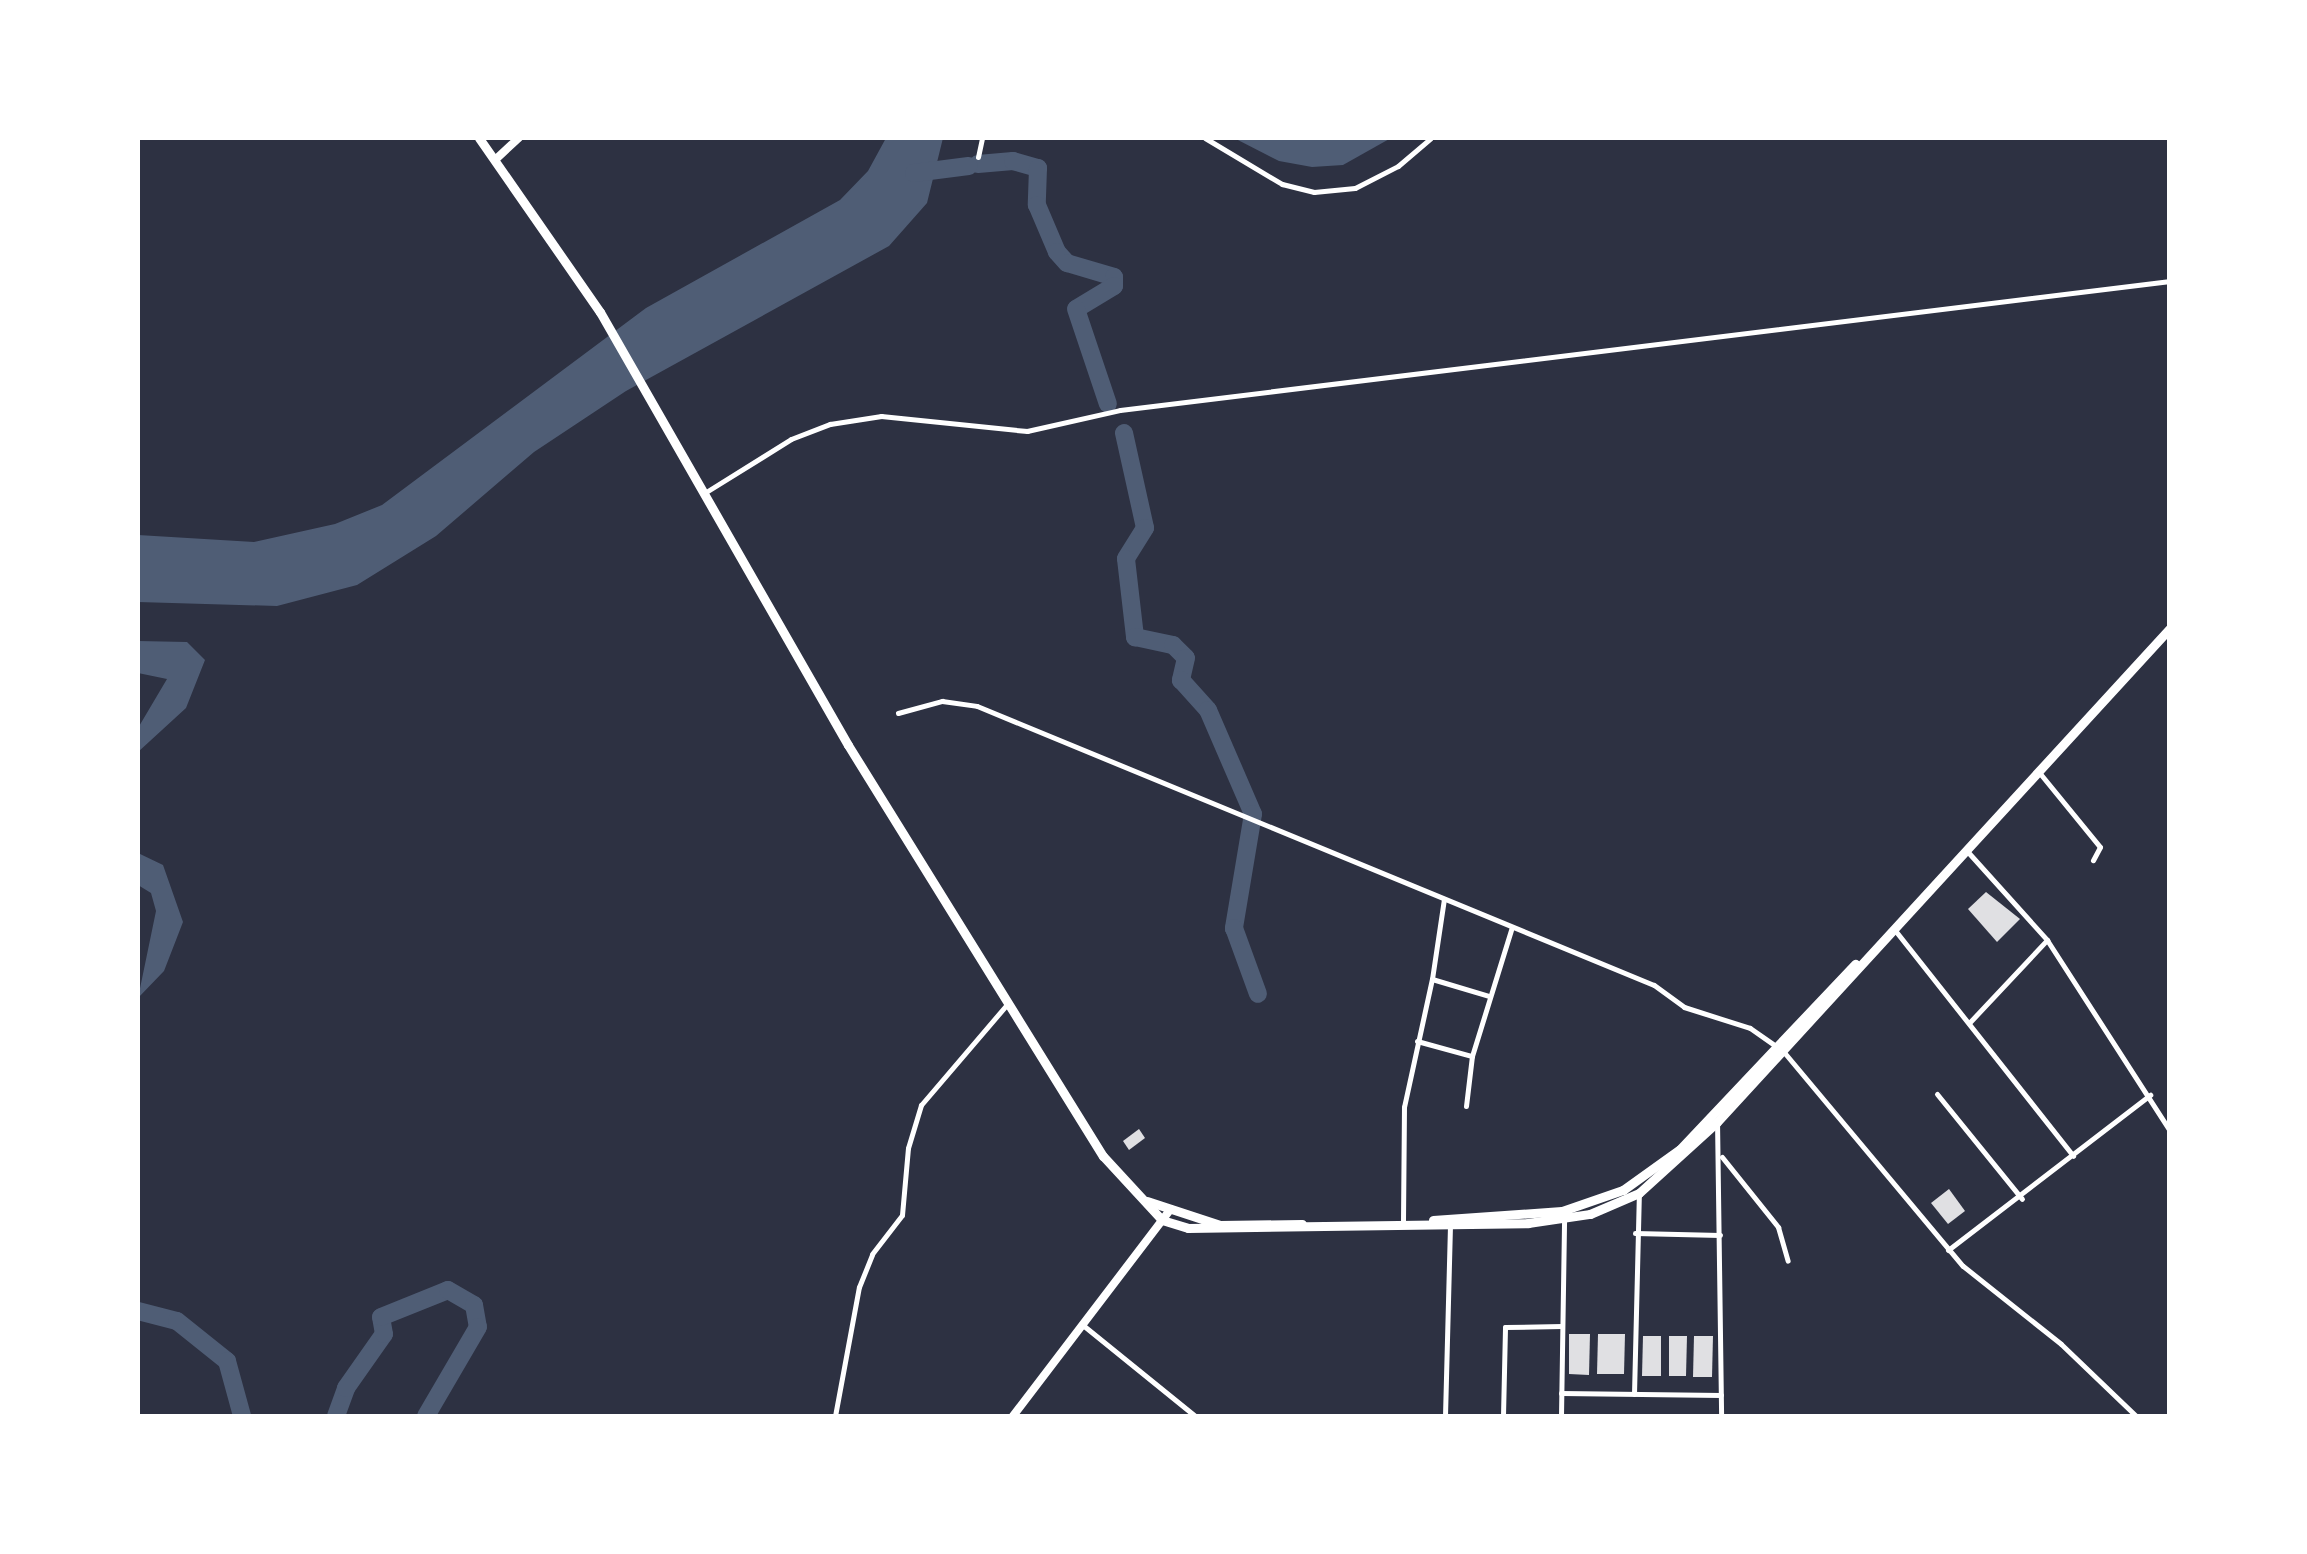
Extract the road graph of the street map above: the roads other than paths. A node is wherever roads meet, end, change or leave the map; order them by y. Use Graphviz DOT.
graph roads {
  1 [pos="479,138"];
  2 [pos="519,138"];
  3 [pos="982,138"];
  4 [pos="1206,138"];
  5 [pos="1431,138"];
  6 [pos="978,157"];
  7 [pos="496,160"];
  8 [pos="2170,281"];
  9 [pos="706,492"];
  10 [pos="2170,628"];
  11 [pos="898,713"];
  12 [pos="2036,769"];
  13 [pos="1966,848"];
  14 [pos="2093,860"];
  15 [pos="1444,899"];
  16 [pos="1512,927"];
  17 [pos="1892,927"];
  18 [pos="2047,940"];
  19 [pos="1432,979"];
  20 [pos="1489,996"];
  21 [pos="1008,1003"];
  22 [pos="1969,1023"];
  23 [pos="1417,1041"];
  24 [pos="1779,1048"];
  25 [pos="1472,1056"];
  26 [pos="1937,1094"];
  27 [pos="2150,1095"];
  28 [pos="1466,1106"];
  29 [pos="1715,1117"];
  30 [pos="2170,1131"];
  31 [pos="1720,1154"];
  32 [pos="2073,1156"];
  33 [pos="1639,1192"];
  34 [pos="1140,1198"];
  35 [pos="2022,1199"];
  36 [pos="1169,1211"];
  37 [pos="1563,1214"];
  38 [pos="1162,1220"];
  39 [pos="1404,1221"];
  40 [pos="1450,1225"];
  41 [pos="1635,1233"];
  42 [pos="1720,1235"];
  43 [pos="1948,1250"];
  44 [pos="1788,1261"];
  45 [pos="1084,1326"];
  46 [pos="1562,1326"];
  47 [pos="1561,1393"];
  48 [pos="1634,1394"];
  49 [pos="1721,1395"];
  50 [pos="835,1416"];
  51 [pos="1012,1416"];
  52 [pos="1195,1416"];
  53 [pos="1445,1416"];
  54 [pos="1502,1416"];
  55 [pos="1561,1416"];
  56 [pos="1721,1416"];
  57 [pos="2136,1416"];
  1 -- 7 [label="highway"];
  2 -- 7 [label="main road"];
  3 -- 6 [label="street"];
  4 -- 5 [label="street"];
  7 -- 9 [label="highway"];
  8 -- 9 [label="street"];
  9 -- 21 [label="highway"];
  10 -- 12 [label="highway"];
  11 -- 15 [label="street"];
  12 -- 13 [label="highway"];
  12 -- 14 [label="street"];
  13 -- 17 [label="highway"];
  13 -- 18 [label="street"];
  15 -- 16 [label="street"];
  15 -- 19 [label="street"];
  16 -- 20 [label="street"];
  16 -- 24 [label="street"];
  17 -- 22 [label="street"];
  17 -- 24 [label="highway"];
  18 -- 22 [label="street"];
  18 -- 27 [label="street"];
  19 -- 20 [label="street"];
  19 -- 23 [label="street"];
  20 -- 25 [label="street"];
  21 -- 34 [label="highway"];
  21 -- 50 [label="street"];
  22 -- 32 [label="street"];
  23 -- 25 [label="street"];
  23 -- 39 [label="street"];
  24 -- 29 [label="highway"];
  24 -- 43 [label="street"];
  25 -- 28 [label="street"];
  26 -- 35 [label="street"];
  27 -- 30 [label="street"];
  27 -- 32 [label="street"];
  29 -- 31 [label="street"];
  29 -- 33 [label="highway"];
  29 -- 37 [label="highway"];
  31 -- 42 [label="street"];
  31 -- 44 [label="street"];
  32 -- 35 [label="street"];
  33 -- 37 [label="highway"];
  33 -- 41 [label="street"];
  34 -- 36 [label="highway"];
  34 -- 38 [label="highway"];
  35 -- 43 [label="street"];
  36 -- 38 [label="main road"];
  36 -- 39 [label="highway"];
  37 -- 39 [label="highway"];
  37 -- 40 [label="highway"];
  37 -- 46 [label="street"];
  38 -- 40 [label="highway"];
  38 -- 45 [label="main road"];
  40 -- 53 [label="street"];
  41 -- 42 [label="street"];
  41 -- 48 [label="street"];
  42 -- 49 [label="street"];
  43 -- 57 [label="street"];
  45 -- 51 [label="main road"];
  45 -- 52 [label="street"];
  46 -- 47 [label="street"];
  46 -- 54 [label="street"];
  47 -- 48 [label="street"];
  47 -- 55 [label="street"];
  48 -- 49 [label="street"];
  49 -- 56 [label="street"];
}
